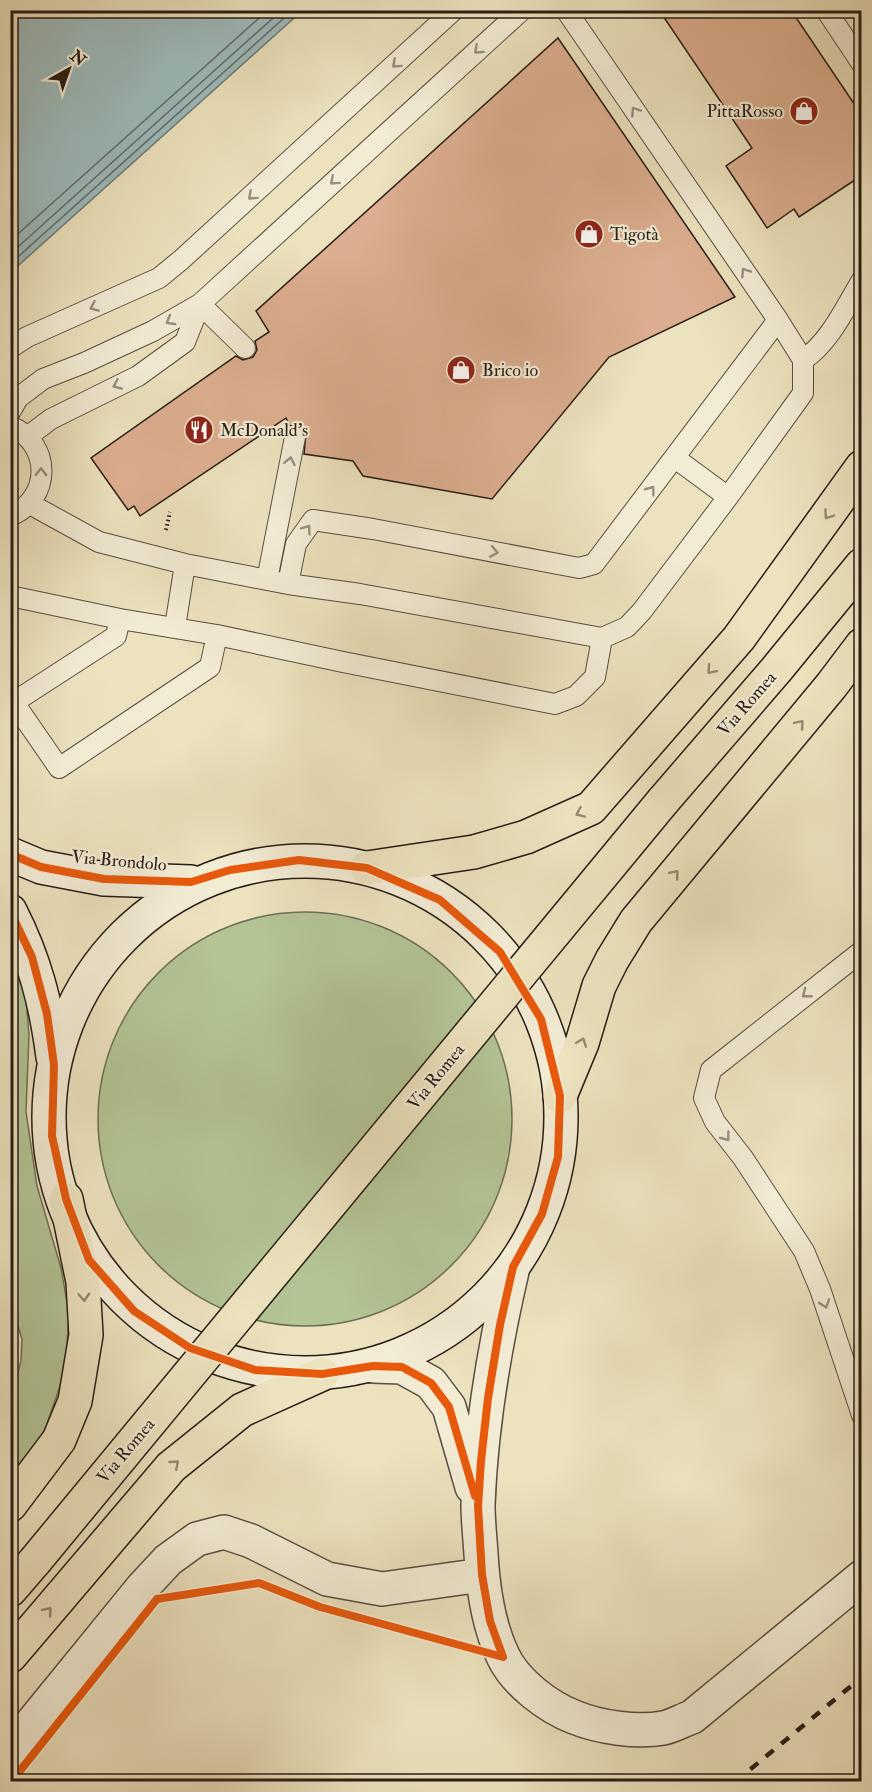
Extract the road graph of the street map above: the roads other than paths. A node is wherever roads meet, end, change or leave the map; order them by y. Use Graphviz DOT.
graph roads {
  1 [pos="454,10"];
  2 [pos="522,10"];
  3 [pos="566,10"];
  4 [pos="826,10"];
  5 [pos="861,64"];
  6 [pos="861,280"];
  7 [pos="200,304"];
  8 [pos="778,320"];
  9 [pos="10,348"];
  10 [pos="245,348"];
  11 [pos="802,360"];
  12 [pos="10,412"];
  13 [pos="19,431"];
  14 [pos="295,437"];
  15 [pos="675,458"];
  16 [pos="861,467"];
  17 [pos="728,497"];
  18 [pos="30,504"];
  19 [pos="10,516"];
  20 [pos="185,564"];
  21 [pos="861,565"];
  22 [pos="267,580"];
  23 [pos="288,584"];
  24 [pos="10,596"];
  25 [pos="120,619"];
  26 [pos="175,627"];
  27 [pos="217,635"];
  28 [pos="602,638"];
  29 [pos="861,645"];
  30 [pos="12,700"];
  31 [pos="10,854"];
  32 [pos="367,868"];
  33 [pos="191,882"];
  34 [pos="10,911"];
  35 [pos="858,959"];
  36 [pos="54,1065"];
  37 [pos="560,1096"];
  38 [pos="66,1199"];
  39 [pos="513,1267"];
  40 [pos="373,1366"];
  41 [pos="855,1371"];
  42 [pos="322,1374"];
  43 [pos="861,1415"];
  44 [pos="10,1505"];
  45 [pos="478,1506"];
  46 [pos="482,1575"];
  47 [pos="861,1577"];
  48 [pos="10,1590"];
  49 [pos="10,1656"];
  50 [pos="10,1750"];
  1 -- 9 [label="lane, one-way"];
  2 -- 7 [label="lane, one-way"];
  8 -- 3 [label="lane, one-way"];
  4 -- 5 [label="lane"];
  6 -- 11 [label="lane"];
  7 -- 10 [label="lane"];
  7 -- 12 [label="lane, one-way"];
  7 -- 13 [label="lane, one-way"];
  8 -- 11 [label="lane"];
  8 -- 15 [label="lane"];
  11 -- 17 [label="lane"];
  18 -- 13 [label="lane, one-way"];
  22 -- 14 [label="lane, one-way"];
  15 -- 17 [label="lane"];
  23 -- 15 [label="lane, one-way"];
  16 -- 32 [label="main road, one-way"];
  17 -- 28 [label="lane"];
  18 -- 19 [label="lane"];
  18 -- 20 [label="lane"];
  20 -- 22 [label="lane"];
  20 -- 26 [label="lane"];
  21 -- 48 [label="main road, Via Romea, bridge"];
  22 -- 23 [label="lane"];
  23 -- 28 [label="lane"];
  24 -- 25 [label="lane"];
  25 -- 26 [label="lane"];
  25 -- 30 [label="lane"];
  26 -- 27 [label="lane"];
  27 -- 28 [label="lane"];
  27 -- 30 [label="lane"];
  37 -- 29 [label="main road, one-way"];
  31 -- 33 [label="main road, Via Brondolo"];
  32 -- 33 [label="main road"];
  32 -- 37 [label="main road"];
  33 -- 36 [label="main road"];
  34 -- 36 [label="main road"];
  35 -- 41 [label="lane, one-way"];
  36 -- 38 [label="main road"];
  37 -- 39 [label="main road"];
  38 -- 42 [label="main road"];
  38 -- 44 [label="main road, one-way"];
  39 -- 40 [label="main road"];
  39 -- 45 [label="main road"];
  40 -- 42 [label="main road"];
  40 -- 45 [label="main road"];
  41 -- 43 [label="lane"];
  49 -- 42 [label="main road, one-way"];
  45 -- 46 [label="main road"];
  46 -- 47 [label="main road"];
  46 -- 50 [label="main road"];
}
